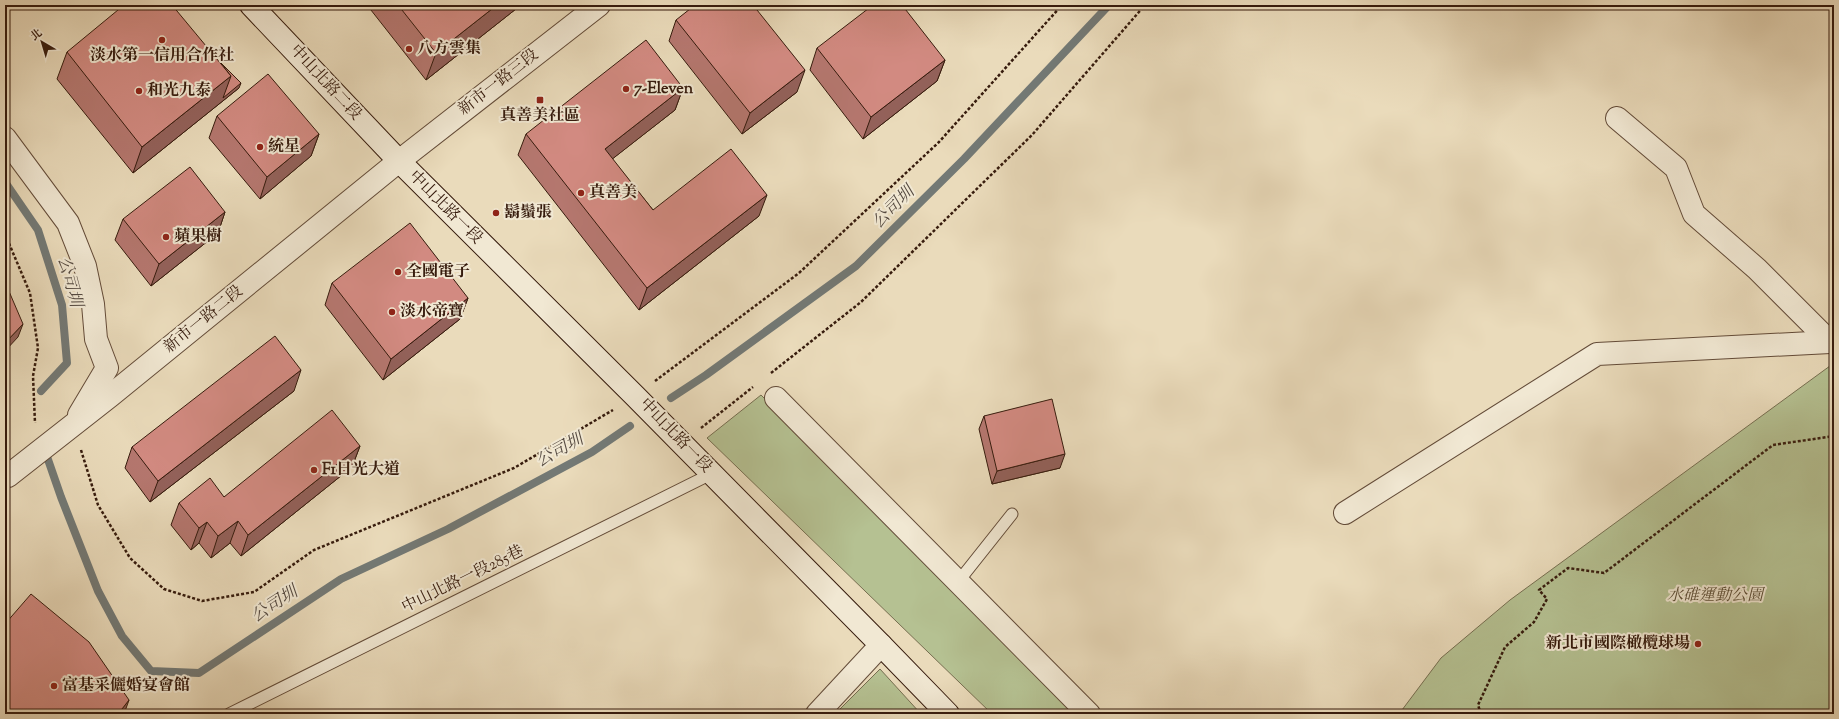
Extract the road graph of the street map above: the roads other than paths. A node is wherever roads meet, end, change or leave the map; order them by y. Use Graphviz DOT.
graph roads {
  1 [pos="251,5"];
  2 [pos="599,5"];
  3 [pos="1617,118"];
  4 [pos="5,138"];
  5 [pos="399,161"];
  6 [pos="1832,340"];
  7 [pos="776,398"];
  8 [pos="73,425"];
  9 [pos="711,474"];
  10 [pos="8,476"];
  11 [pos="1345,513"];
  12 [pos="1012,514"];
  13 [pos="958,582"];
  14 [pos="881,645"];
  15 [pos="229,714"];
  16 [pos="817,714"];
  17 [pos="948,714"];
  18 [pos="1089,714"];
  1 -- 5 [label="street, 中山北路二段"];
  2 -- 5 [label="street, 新市一路三段"];
  3 -- 6 [label="street"];
  4 -- 8 [label="street"];
  5 -- 8 [label="street, 新市一路二段"];
  5 -- 9 [label="street, 中山北路一段"];
  6 -- 11 [label="street"];
  7 -- 13 [label="street"];
  8 -- 10 [label="street, 新市一路二段"];
  9 -- 14 [label="street, 中山北路一段"];
  9 -- 15 [label="lane, 中山北路一段285巷"];
  12 -- 13 [label="lane"];
  13 -- 18 [label="street"];
  14 -- 16 [label="street"];
  14 -- 17 [label="street, 中山北路一段"];
}
